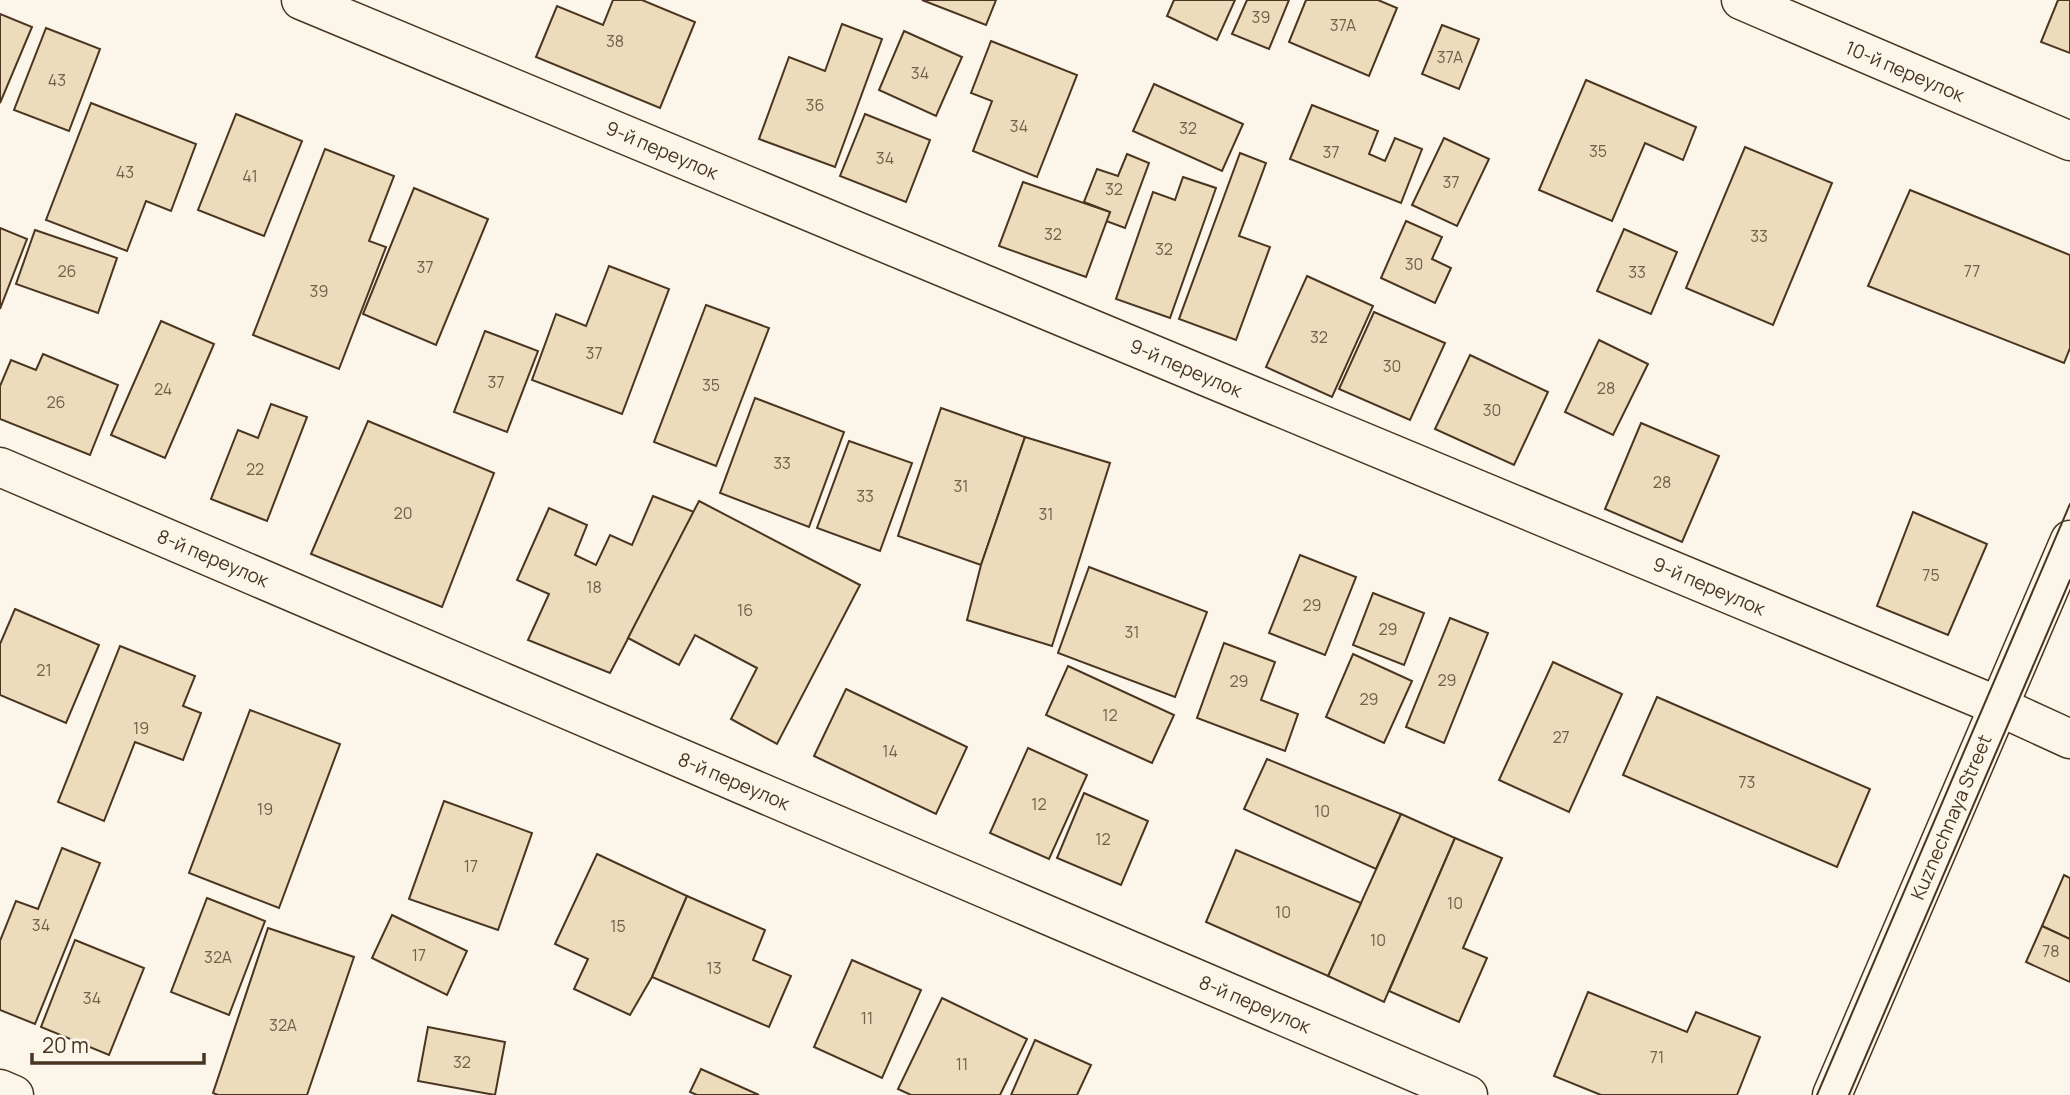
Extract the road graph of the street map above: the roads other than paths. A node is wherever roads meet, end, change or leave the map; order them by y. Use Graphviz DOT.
graph roads {
  1 [pos="301,0"];
  2 [pos="1741,0"];
  3 [pos="2070,141"];
  4 [pos="0,467"];
  5 [pos="2070,540"];
  6 [pos="1998,706"];
  7 [pos="2070,739"];
  8 [pos="0,1089"];
  9 [pos="14,1095"];
  10 [pos="1468,1095"];
  11 [pos="1832,1095"];
  1 -- 6 [label="street, 9-й переулок"];
  2 -- 3 [label="street, 10-й переулок"];
  4 -- 10 [label="street, 8-й переулок"];
  5 -- 6 [label="street, Kuznechnaya Street"];
  6 -- 7 [label="street, 9-й переулок"];
  6 -- 11 [label="street, Kuznechnaya Street"];
  8 -- 9 [label="street"];
}
